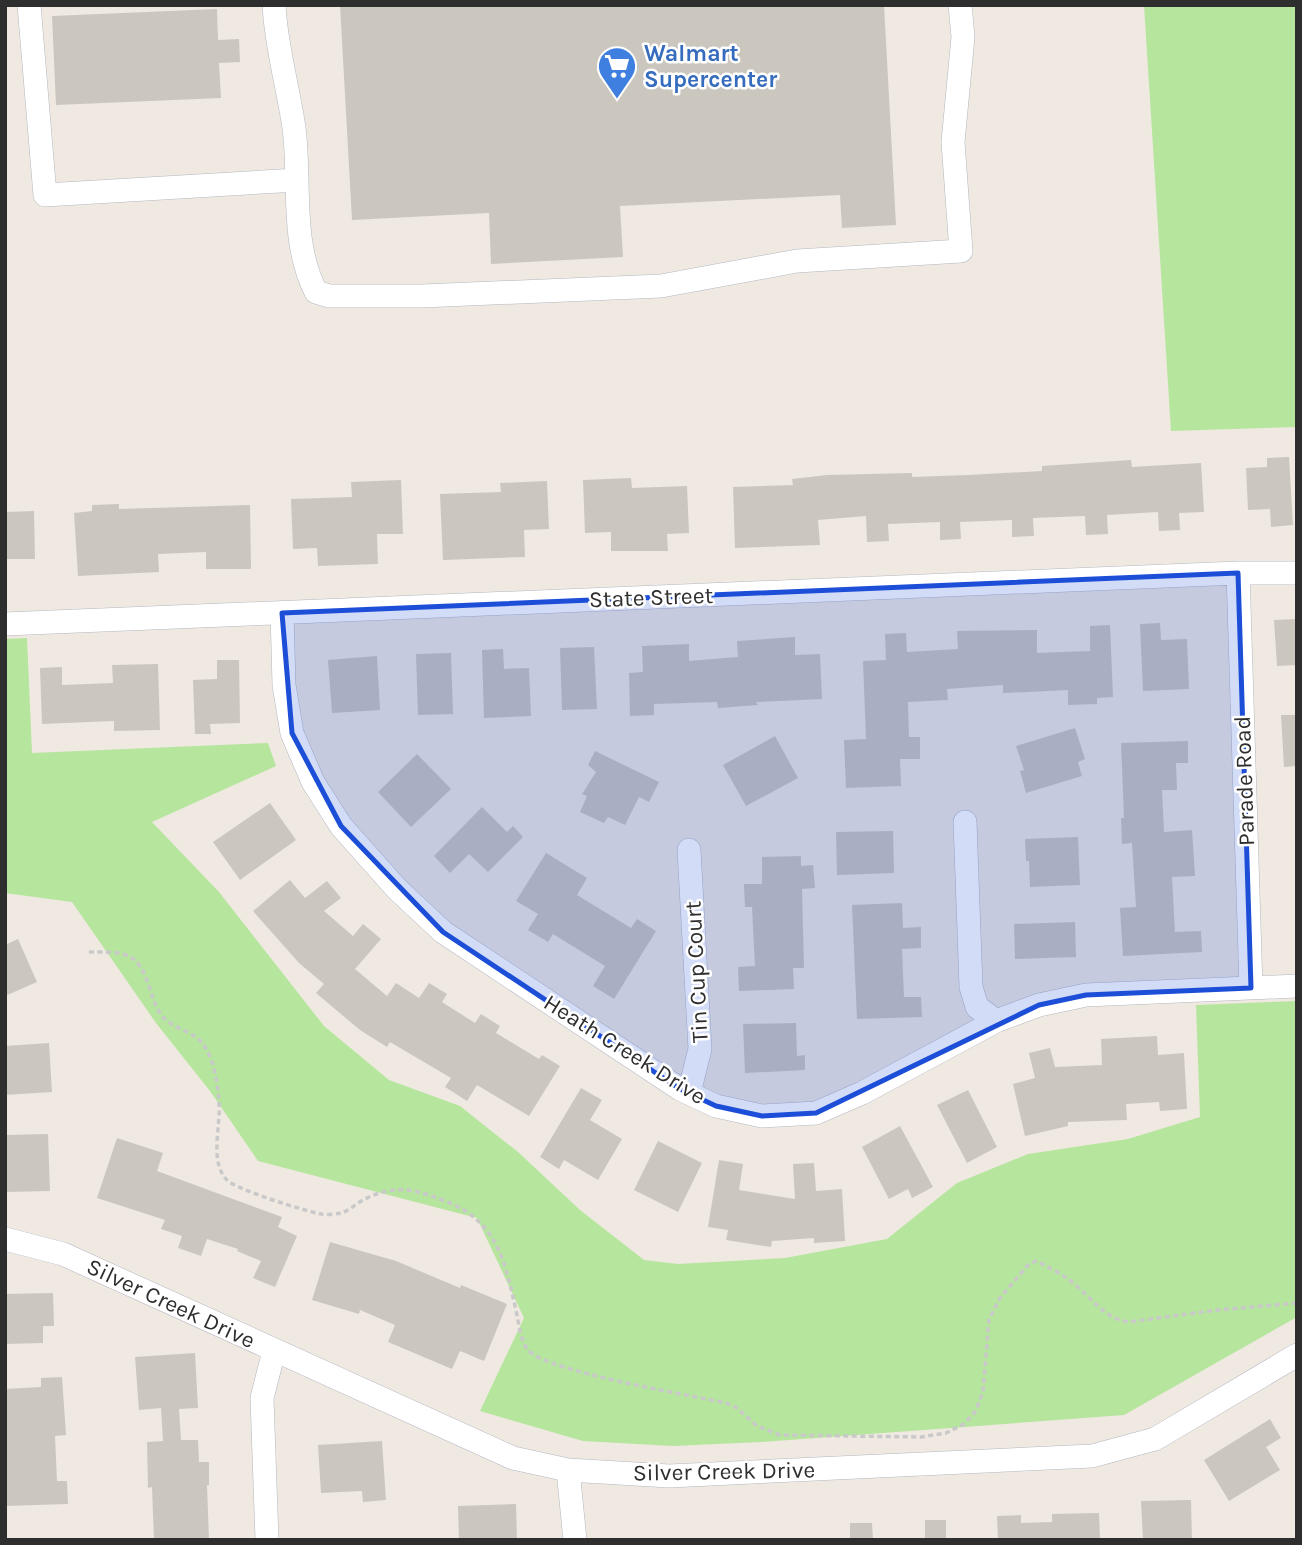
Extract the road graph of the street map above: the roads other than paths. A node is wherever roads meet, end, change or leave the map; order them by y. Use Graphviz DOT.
graph roads {
  1 [pos="29,5"];
  2 [pos="274,5"];
  3 [pos="960,5"];
  4 [pos="297,180"];
  5 [pos="1238,573"];
  6 [pos="1297,573"];
  7 [pos="282,613"];
  8 [pos="5,624"];
  9 [pos="965,822"];
  10 [pos="690,850"];
  11 [pos="1297,986"];
  12 [pos="1251,988"];
  13 [pos="996,1021"];
  14 [pos="689,1093"];
  15 [pos="5,1239"];
  16 [pos="274,1351"];
  17 [pos="1297,1355"];
  18 [pos="568,1470"];
  19 [pos="267,1540"];
  20 [pos="575,1540"];
  1 -- 4 [label="street"];
  2 -- 4 [label="street"];
  3 -- 4 [label="street"];
  5 -- 6 [label="street, State Street"];
  5 -- 7 [label="street, State Street"];
  5 -- 12 [label="street, Parade Road"];
  7 -- 8 [label="street, State Street"];
  7 -- 14 [label="street, Heath Creek Drive"];
  9 -- 13 [label="street"];
  10 -- 14 [label="street, Tin Cup Court"];
  11 -- 12 [label="street, Heath Creek Drive"];
  12 -- 13 [label="street, Heath Creek Drive"];
  13 -- 14 [label="street, Heath Creek Drive"];
  15 -- 16 [label="street, Silver Creek Drive"];
  16 -- 18 [label="street, Silver Creek Drive"];
  16 -- 19 [label="street"];
  17 -- 18 [label="street, Silver Creek Drive"];
  18 -- 20 [label="street"];
}
